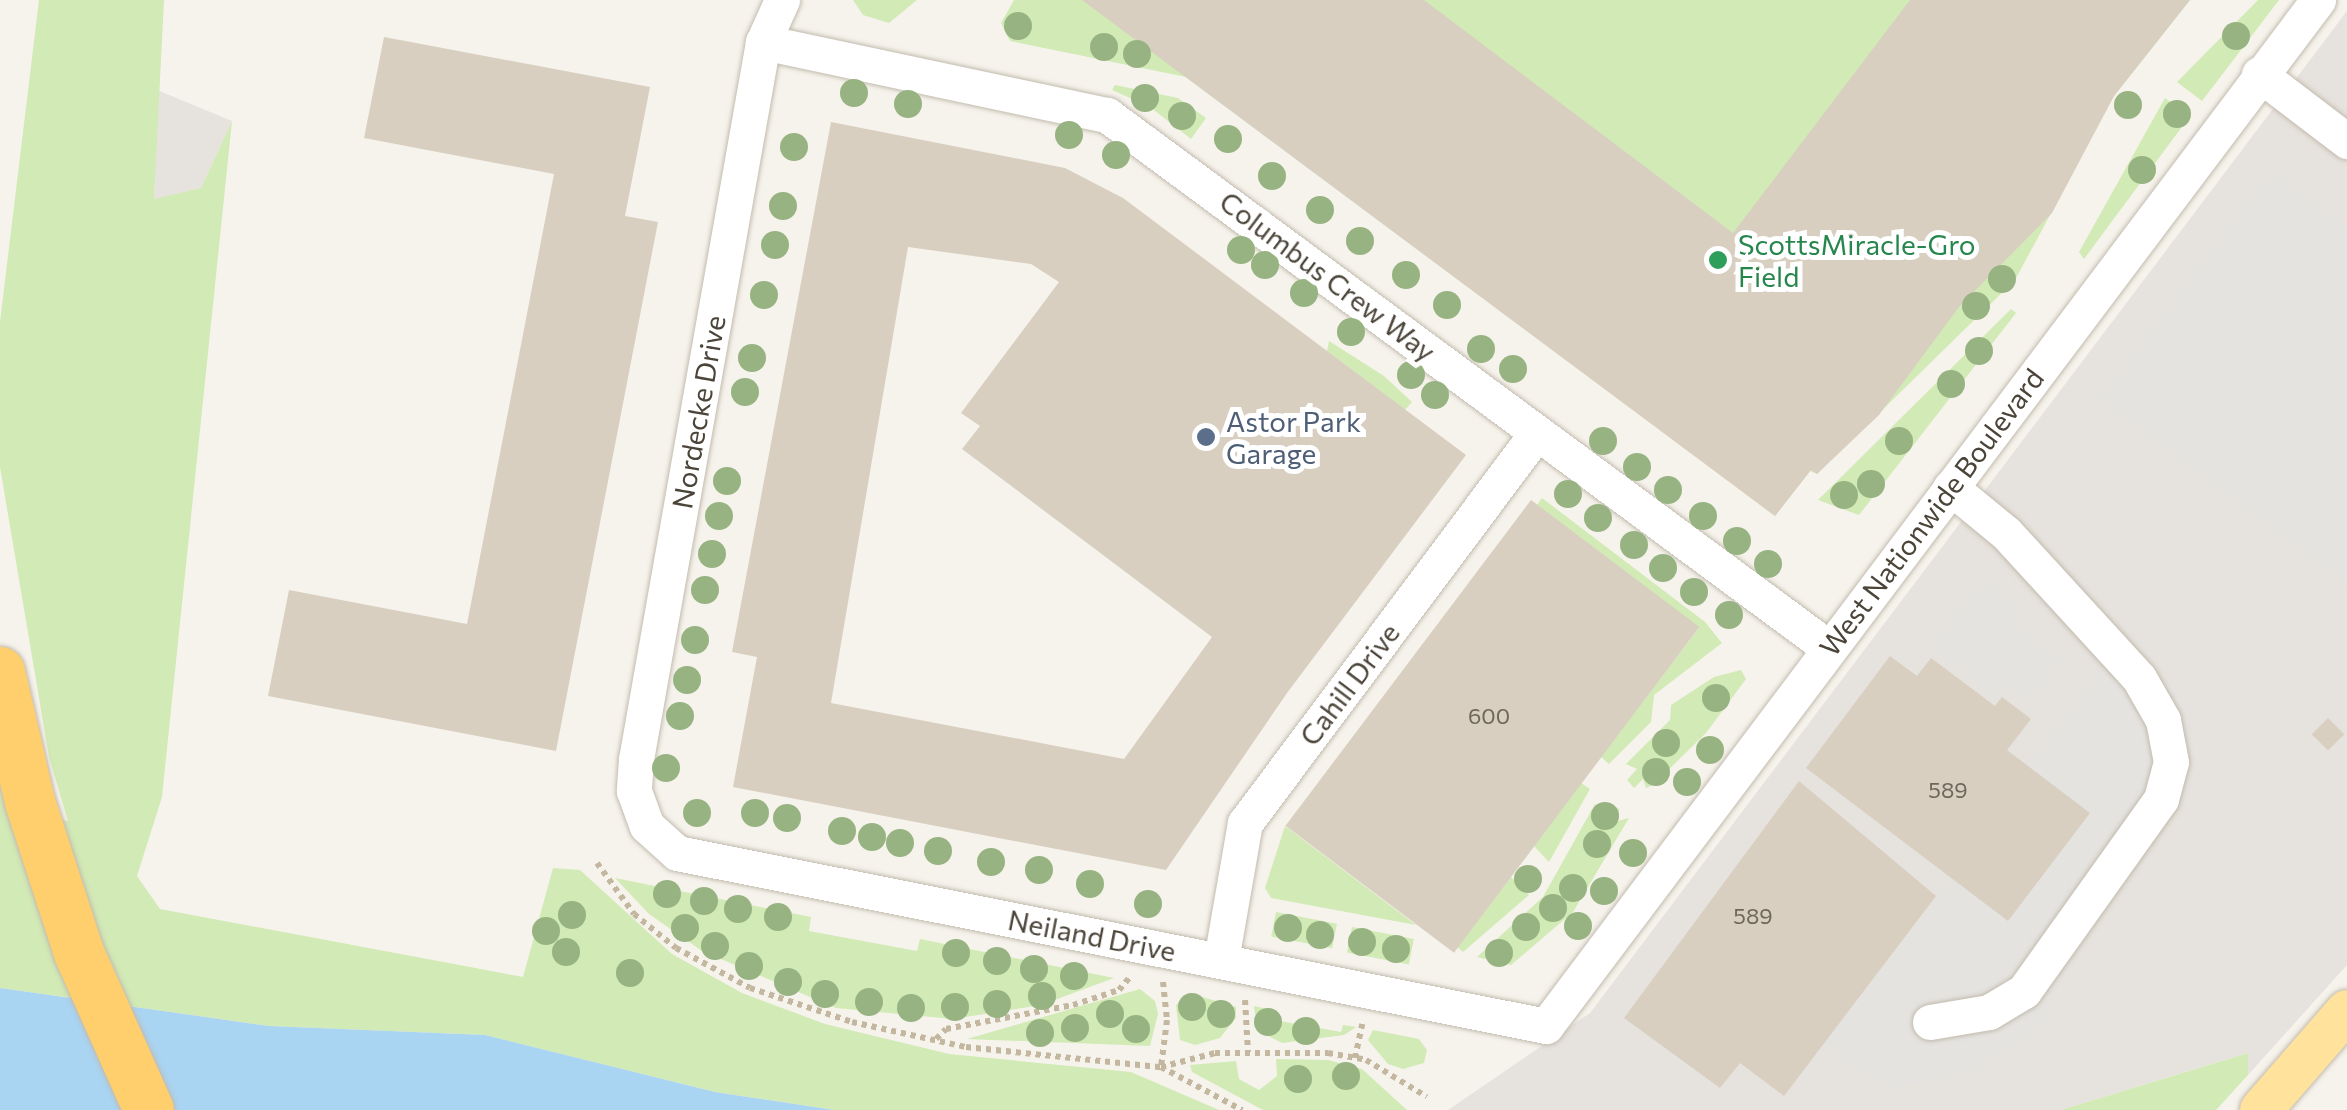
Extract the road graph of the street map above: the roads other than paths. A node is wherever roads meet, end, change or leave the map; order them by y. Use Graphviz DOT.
graph roads {
  1 [pos="782,0"];
  2 [pos="2318,0"];
  3 [pos="764,42"];
  4 [pos="2259,74"];
  5 [pos="2347,141"];
  6 [pos="1536,433"];
  7 [pos="1950,487"];
  8 [pos="1829,648"];
  9 [pos="0,672"];
  10 [pos="647,826"];
  11 [pos="1221,960"];
  12 [pos="2347,1012"];
  13 [pos="1930,1022"];
  14 [pos="1546,1026"];
  15 [pos="2273,1096"];
  16 [pos="149,1110"];
  1 -- 3 [label="street, Nordecke Drive"];
  2 -- 4 [label="street, West Nationwide Boulevard"];
  3 -- 6 [label="street, Columbus Crew Way"];
  3 -- 10 [label="street, Nordecke Drive"];
  4 -- 5 [label="street"];
  4 -- 7 [label="street, West Nationwide Boulevard"];
  6 -- 8 [label="street, Columbus Crew Way"];
  6 -- 11 [label="street, Cahill Drive"];
  7 -- 8 [label="street, West Nationwide Boulevard"];
  7 -- 13 [label="street"];
  8 -- 14 [label="street, West Nationwide Boulevard"];
  9 -- 16 [label="highway"];
  10 -- 11 [label="street, Neiland Drive"];
  11 -- 14 [label="street, Neiland Drive"];
  12 -- 15 [label="main road"];
}
